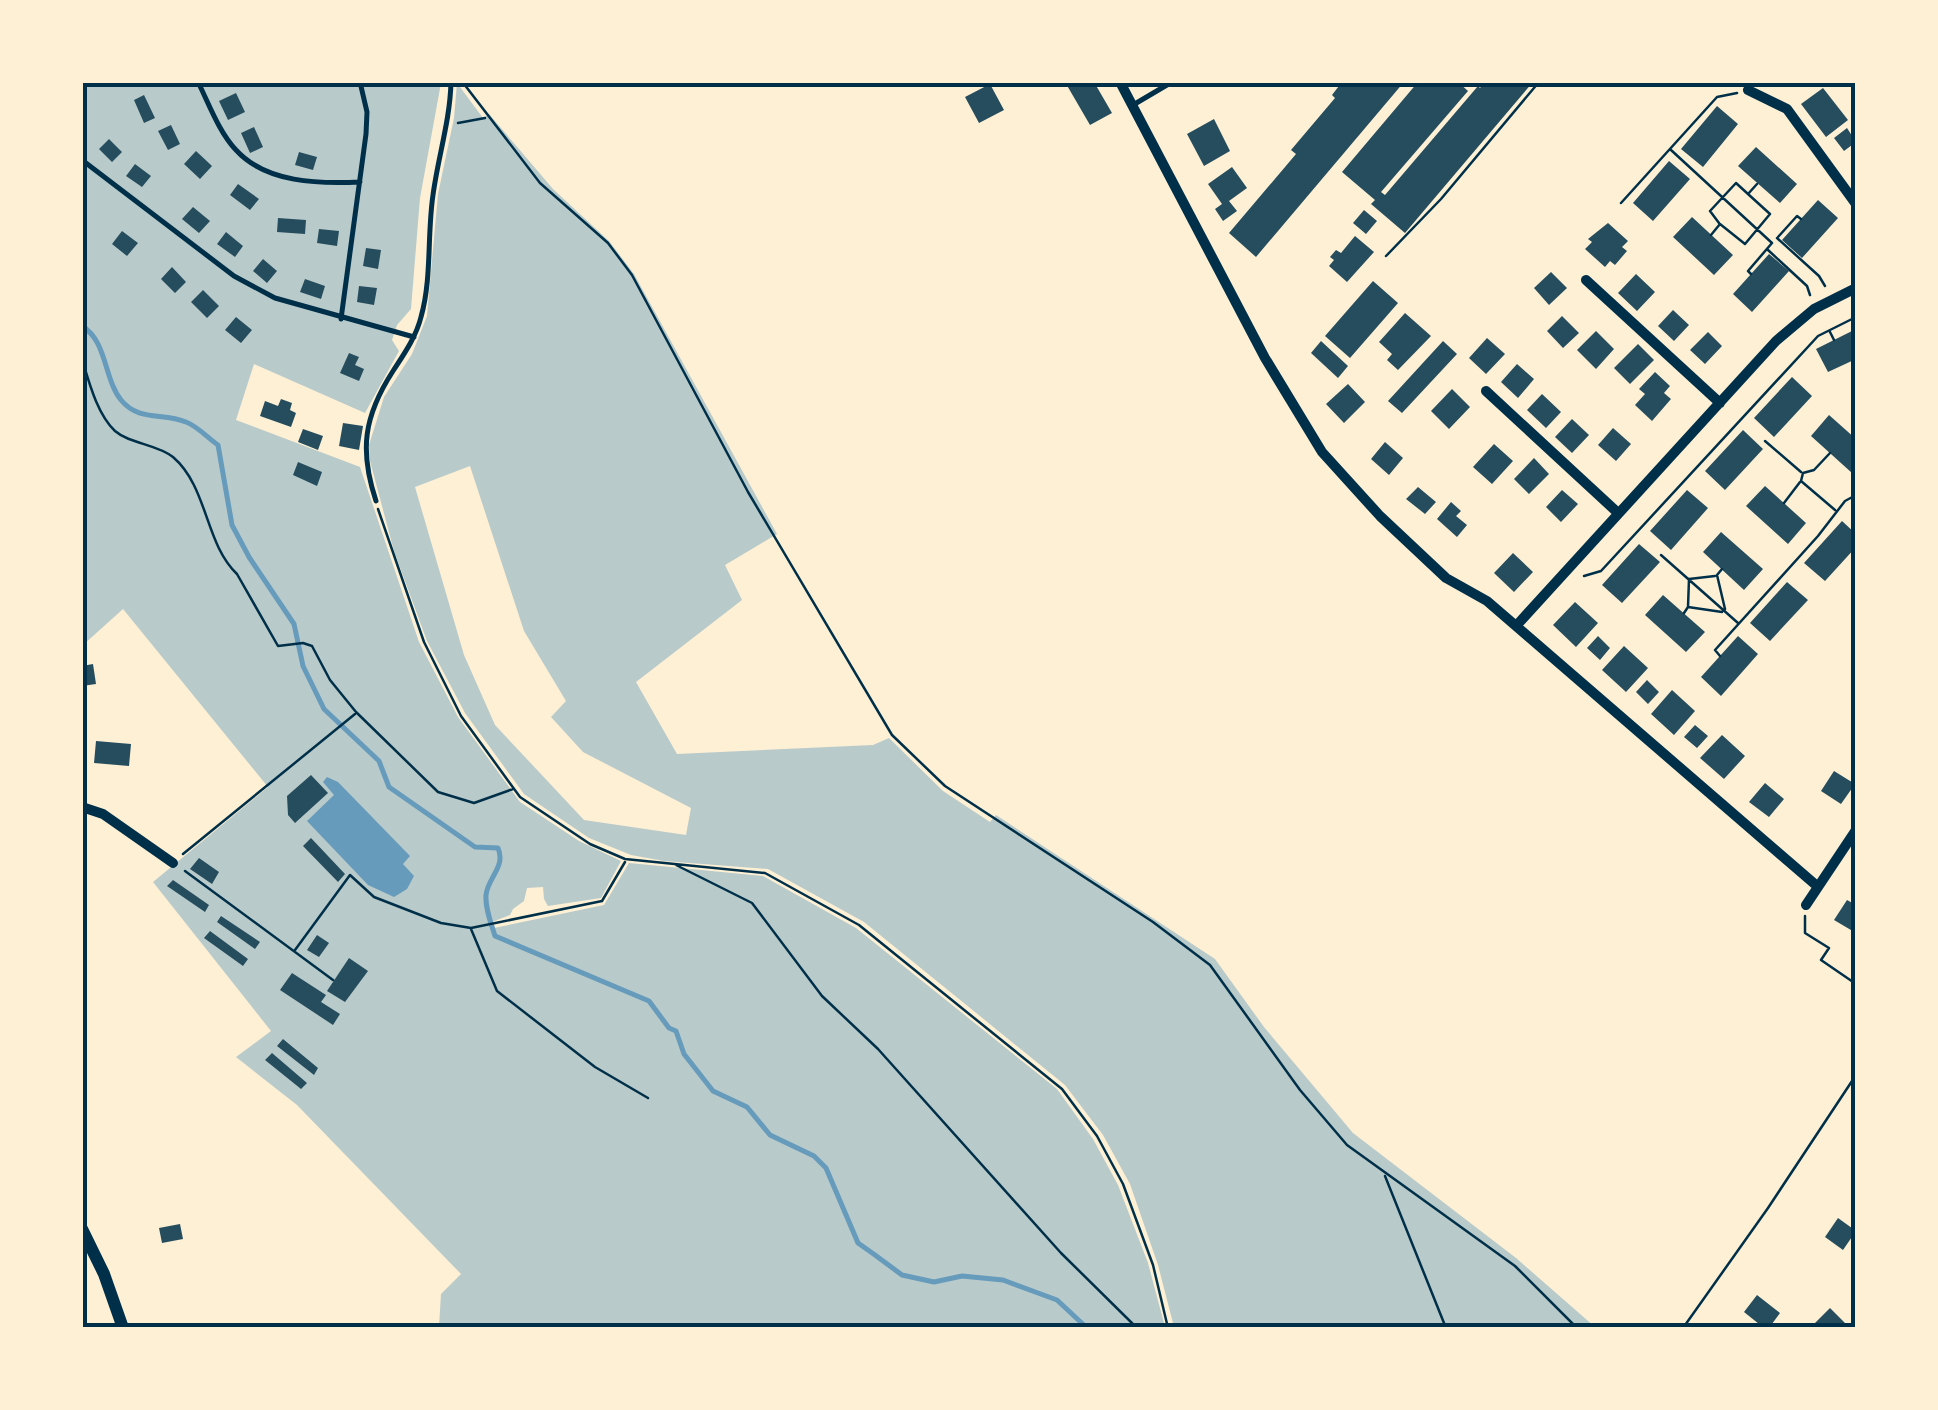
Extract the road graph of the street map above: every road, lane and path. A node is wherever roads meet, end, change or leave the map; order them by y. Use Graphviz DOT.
graph roads {
  1 [pos="198,82"];
  2 [pos="360,82"];
  3 [pos="451,82"];
  4 [pos="463,82"];
  5 [pos="1120,82"];
  6 [pos="1172,82"];
  7 [pos="1538,82"];
  8 [pos="1748,90"];
  9 [pos="1133,104"];
  10 [pos="488,117"];
  11 [pos="1694,123"];
  12 [pos="447,126"];
  13 [pos="1700,128"];
  14 [pos="1670,149"];
  15 [pos="82,160"];
  16 [pos="360,182"];
  17 [pos="1758,184"];
  18 [pos="1748,194"];
  19 [pos="1722,198"];
  20 [pos="1621,204"];
  21 [pos="1856,204"];
  22 [pos="1801,219"];
  23 [pos="1720,224"];
  24 [pos="1759,231"];
  25 [pos="1712,236"];
  26 [pos="1777,238"];
  27 [pos="1772,243"];
  28 [pos="1767,249"];
  29 [pos="1386,256"];
  30 [pos="1751,274"];
  31 [pos="1586,280"];
  32 [pos="1856,288"];
  33 [pos="1832,300"];
  34 [pos="1814,309"];
  35 [pos="1856,317"];
  36 [pos="341,318"];
  37 [pos="1830,331"];
  38 [pos="414,337"];
  39 [pos="1834,340"];
  40 [pos="82,360"];
  41 [pos="1486,390"];
  42 [pos="1766,391"];
  43 [pos="1773,398"];
  44 [pos="1720,403"];
  45 [pos="1765,441"];
  46 [pos="1716,445"];
  47 [pos="1723,451"];
  48 [pos="1830,452"];
  49 [pos="1802,474"];
  50 [pos="1801,481"];
  51 [pos="1856,495"];
  52 [pos="376,501"];
  53 [pos="1784,503"];
  54 [pos="1662,504"];
  55 [pos="1669,510"];
  56 [pos="1836,511"];
  57 [pos="1618,514"];
  58 [pos="1818,536"];
  59 [pos="1823,542"];
  60 [pos="1661,554"];
  61 [pos="1613,558"];
  62 [pos="1620,565"];
  63 [pos="1722,570"];
  64 [pos="1562,576"];
  65 [pos="1717,576"];
  66 [pos="1688,579"];
  67 [pos="1763,597"];
  68 [pos="1769,602"];
  69 [pos="1688,607"];
  70 [pos="1726,612"];
  71 [pos="1684,613"];
  72 [pos="1739,624"];
  73 [pos="1516,626"];
  74 [pos="1720,656"];
  75 [pos="356,712"];
  76 [pos="514,789"];
  77 [pos="82,807"];
  78 [pos="1856,830"];
  79 [pos="625,859"];
  80 [pos="173,863"];
  81 [pos="675,864"];
  82 [pos="1817,886"];
  83 [pos="1806,904"];
  84 [pos="471,928"];
  85 [pos="294,951"];
  86 [pos="333,980"];
  87 [pos="1856,984"];
  88 [pos="1856,1076"];
  89 [pos="648,1098"];
  90 [pos="1384,1175"];
  91 [pos="82,1229"];
  92 [pos="123,1328"];
  93 [pos="1138,1328"];
  94 [pos="1168,1328"];
  95 [pos="1446,1328"];
  96 [pos="1577,1328"];
  97 [pos="1682,1328"];
  1 -- 16 [label="lane"];
  2 -- 16 [label="lane"];
  3 -- 12 [label="lane"];
  4 -- 10 [label="path"];
  5 -- 9 [label="street"];
  6 -- 9 [label="lane"];
  7 -- 29 [label="path"];
  8 -- 11 [label="path"];
  8 -- 21 [label="street"];
  9 -- 73 [label="street"];
  10 -- 12 [label="path"];
  10 -- 90 [label="path"];
  11 -- 13 [label="path"];
  11 -- 14 [label="path"];
  12 -- 38 [label="lane"];
  14 -- 19 [label="path"];
  14 -- 20 [label="path"];
  15 -- 36 [label="lane"];
  16 -- 36 [label="lane"];
  17 -- 18 [label="path"];
  18 -- 19 [label="path"];
  18 -- 24 [label="path"];
  19 -- 23 [label="path"];
  19 -- 24 [label="path"];
  22 -- 26 [label="path"];
  23 -- 24 [label="path"];
  23 -- 25 [label="path"];
  24 -- 27 [label="path"];
  26 -- 27 [label="path"];
  26 -- 33 [label="path"];
  27 -- 28 [label="path"];
  28 -- 30 [label="path"];
  28 -- 34 [label="path"];
  31 -- 44 [label="street"];
  32 -- 33 [label="street"];
  33 -- 34 [label="street"];
  34 -- 44 [label="street"];
  35 -- 37 [label="path"];
  36 -- 38 [label="lane"];
  37 -- 39 [label="path"];
  37 -- 42 [label="path"];
  38 -- 52 [label="lane"];
  40 -- 75 [label="path"];
  41 -- 57 [label="street"];
  42 -- 43 [label="path"];
  42 -- 46 [label="path"];
  44 -- 57 [label="street"];
  45 -- 49 [label="path"];
  46 -- 47 [label="path"];
  46 -- 54 [label="path"];
  48 -- 49 [label="path"];
  49 -- 50 [label="path"];
  50 -- 53 [label="path"];
  50 -- 56 [label="path"];
  51 -- 56 [label="path"];
  52 -- 76 [label="path"];
  54 -- 55 [label="path"];
  54 -- 61 [label="path"];
  56 -- 58 [label="path"];
  57 -- 64 [label="street"];
  58 -- 59 [label="path"];
  58 -- 67 [label="path"];
  60 -- 66 [label="path"];
  61 -- 62 [label="path"];
  61 -- 64 [label="path"];
  63 -- 65 [label="path"];
  64 -- 73 [label="street"];
  65 -- 66 [label="path"];
  65 -- 70 [label="path"];
  66 -- 69 [label="path"];
  66 -- 70 [label="path"];
  67 -- 68 [label="path"];
  67 -- 72 [label="path"];
  69 -- 70 [label="path"];
  69 -- 71 [label="path"];
  70 -- 72 [label="path"];
  72 -- 74 [label="path"];
  73 -- 82 [label="street"];
  75 -- 76 [label="path"];
  75 -- 80 [label="path"];
  76 -- 79 [label="path"];
  77 -- 80 [label="street"];
  78 -- 82 [label="street"];
  79 -- 81 [label="path"];
  79 -- 84 [label="path"];
  80 -- 85 [label="path"];
  81 -- 93 [label="path"];
  81 -- 94 [label="path"];
  82 -- 83 [label="street"];
  83 -- 87 [label="path"];
  84 -- 85 [label="path"];
  84 -- 89 [label="path"];
  85 -- 86 [label="path"];
  88 -- 97 [label="path"];
  90 -- 95 [label="path"];
  90 -- 96 [label="path"];
  91 -- 92 [label="street"];
}
